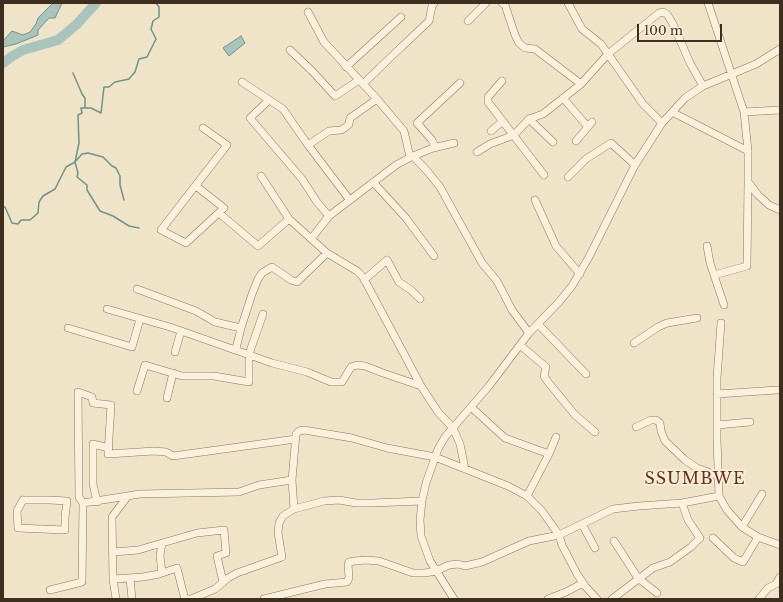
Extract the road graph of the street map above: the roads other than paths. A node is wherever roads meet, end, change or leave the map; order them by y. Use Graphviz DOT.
graph roads {
  1 [pos="434,3"];
  2 [pos="486,3"];
  3 [pos="502,3"];
  4 [pos="568,3"];
  5 [pos="708,3"];
  6 [pos="308,12"];
  7 [pos="401,18"];
  8 [pos="468,21"];
  9 [pos="780,49"];
  10 [pos="290,50"];
  11 [pos="608,54"];
  12 [pos="346,67"];
  13 [pos="731,74"];
  14 [pos="502,81"];
  15 [pos="242,82"];
  16 [pos="361,82"];
  17 [pos="460,83"];
  18 [pos="581,84"];
  19 [pos="703,86"];
  20 [pos="563,98"];
  21 [pos="377,99"];
  22 [pos="270,100"];
  23 [pos="780,110"];
  24 [pos="672,112"];
  25 [pos="744,112"];
  26 [pos="529,119"];
  27 [pos="503,121"];
  28 [pos="662,123"];
  29 [pos="203,128"];
  30 [pos="491,131"];
  31 [pos="514,135"];
  32 [pos="576,141"];
  33 [pos="553,142"];
  34 [pos="454,143"];
  35 [pos="308,145"];
  36 [pos="435,147"];
  37 [pos="477,152"];
  38 [pos="748,152"];
  39 [pos="411,157"];
  40 [pos="635,165"];
  41 [pos="544,175"];
  42 [pos="261,176"];
  43 [pos="568,177"];
  44 [pos="373,182"];
  45 [pos="748,182"];
  46 [pos="196,186"];
  47 [pos="349,199"];
  48 [pos="535,200"];
  49 [pos="780,210"];
  50 [pos="219,213"];
  51 [pos="329,216"];
  52 [pos="289,219"];
  53 [pos="311,239"];
  54 [pos="707,246"];
  55 [pos="327,253"];
  56 [pos="434,256"];
  57 [pos="580,274"];
  58 [pos="714,274"];
  59 [pos="364,280"];
  60 [pos="137,289"];
  61 [pos="420,299"];
  62 [pos="724,305"];
  63 [pos="107,309"];
  64 [pos="264,314"];
  65 [pos="697,318"];
  66 [pos="140,319"];
  67 [pos="721,323"];
  68 [pos="538,324"];
  69 [pos="68,328"];
  70 [pos="241,328"];
  71 [pos="181,331"];
  72 [pos="529,333"];
  73 [pos="634,343"];
  74 [pos="520,346"];
  75 [pos="236,349"];
  76 [pos="175,352"];
  77 [pos="249,354"];
  78 [pos="173,373"];
  79 [pos="586,374"];
  80 [pos="420,386"];
  81 [pos="777,390"];
  82 [pos="137,391"];
  83 [pos="717,394"];
  84 [pos="167,398"];
  85 [pos="471,407"];
  86 [pos="750,422"];
  87 [pos="717,425"];
  88 [pos="636,427"];
  89 [pos="453,428"];
  90 [pos="595,432"];
  91 [pos="556,438"];
  92 [pos="296,439"];
  93 [pos="109,448"];
  94 [pos="549,454"];
  95 [pos="435,457"];
  96 [pos="465,469"];
  97 [pos="719,476"];
  98 [pos="292,480"];
  99 [pos="762,494"];
  100 [pos="528,496"];
  101 [pos="719,496"];
  102 [pos="127,497"];
  103 [pos="34,501"];
  104 [pos="422,501"];
  105 [pos="97,502"];
  106 [pos="682,503"];
  107 [pos="83,504"];
  108 [pos="294,508"];
  109 [pos="582,524"];
  110 [pos="742,527"];
  111 [pos="559,535"];
  112 [pos="758,537"];
  113 [pos="713,538"];
  114 [pos="614,541"];
  115 [pos="162,543"];
  116 [pos="780,545"];
  117 [pos="595,548"];
  118 [pos="113,552"];
  119 [pos="436,571"];
  120 [pos="162,572"];
  121 [pos="780,577"];
  122 [pos="130,578"];
  123 [pos="638,578"];
  124 [pos="113,579"];
  125 [pos="223,582"];
  126 [pos="583,583"];
  127 [pos="50,590"];
  128 [pos="656,593"];
  129 [pos="287,596"];
  130 [pos="116,599"];
  131 [pos="132,599"];
  132 [pos="187,599"];
  133 [pos="191,599"];
  134 [pos="264,599"];
  135 [pos="454,599"];
  136 [pos="548,599"];
  137 [pos="597,599"];
  138 [pos="612,599"];
  139 [pos="759,599"];
  1 -- 16 [label="street"];
  2 -- 8 [label="street"];
  3 -- 18 [label="street"];
  4 -- 11 [label="street"];
  5 -- 13 [label="street"];
  6 -- 12 [label="street"];
  7 -- 12 [label="street"];
  9 -- 13 [label="street"];
  10 -- 16 [label="street"];
  11 -- 18 [label="street"];
  11 -- 19 [label="street"];
  11 -- 28 [label="street"];
  12 -- 16 [label="street"];
  13 -- 19 [label="street"];
  13 -- 25 [label="street"];
  14 -- 27 [label="street"];
  15 -- 22 [label="street"];
  16 -- 21 [label="street"];
  17 -- 36 [label="street"];
  18 -- 20 [label="street"];
  19 -- 24 [label="street"];
  20 -- 26 [label="street"];
  20 -- 32 [label="street"];
  21 -- 35 [label="street"];
  21 -- 39 [label="street"];
  22 -- 35 [label="street"];
  22 -- 51 [label="street"];
  23 -- 25 [label="street"];
  24 -- 28 [label="street"];
  24 -- 38 [label="street"];
  25 -- 38 [label="street"];
  26 -- 31 [label="street"];
  26 -- 33 [label="street"];
  27 -- 30 [label="street"];
  27 -- 31 [label="street"];
  28 -- 40 [label="street"];
  29 -- 46 [label="street"];
  31 -- 37 [label="street"];
  31 -- 41 [label="street"];
  34 -- 36 [label="street"];
  35 -- 47 [label="street"];
  36 -- 39 [label="street"];
  38 -- 45 [label="street"];
  39 -- 44 [label="street"];
  39 -- 72 [label="street"];
  40 -- 43 [label="street"];
  40 -- 57 [label="street"];
  42 -- 52 [label="street"];
  44 -- 47 [label="street"];
  44 -- 56 [label="street"];
  45 -- 49 [label="street"];
  45 -- 58 [label="street"];
  46 -- 50 [label="street"];
  46 -- 50 [label="street"];
  47 -- 51 [label="street"];
  48 -- 57 [label="street"];
  50 -- 52 [label="street"];
  51 -- 53 [label="street"];
  52 -- 53 [label="street"];
  53 -- 55 [label="street"];
  54 -- 58 [label="street"];
  55 -- 59 [label="street"];
  55 -- 70 [label="street"];
  57 -- 68 [label="street"];
  58 -- 62 [label="street"];
  59 -- 61 [label="street"];
  59 -- 80 [label="street"];
  60 -- 70 [label="street"];
  63 -- 66 [label="street"];
  64 -- 77 [label="street"];
  65 -- 73 [label="street"];
  66 -- 69 [label="street"];
  66 -- 71 [label="street"];
  67 -- 83 [label="street"];
  68 -- 72 [label="street"];
  68 -- 79 [label="street"];
  70 -- 75 [label="street"];
  71 -- 75 [label="street"];
  71 -- 76 [label="street"];
  72 -- 74 [label="street"];
  74 -- 85 [label="street"];
  74 -- 90 [label="street"];
  75 -- 77 [label="street"];
  77 -- 78 [label="street"];
  77 -- 80 [label="street"];
  78 -- 82 [label="street"];
  78 -- 84 [label="street"];
  80 -- 89 [label="street"];
  81 -- 83 [label="street"];
  83 -- 87 [label="street"];
  85 -- 89 [label="street"];
  85 -- 94 [label="street"];
  86 -- 87 [label="street"];
  87 -- 97 [label="street"];
  88 -- 97 [label="street"];
  89 -- 95 [label="street"];
  89 -- 96 [label="street"];
  91 -- 94 [label="street"];
  92 -- 93 [label="street"];
  92 -- 95 [label="street"];
  92 -- 98 [label="street"];
  93 -- 105 [label="street"];
  93 -- 107 [label="street"];
  94 -- 100 [label="street"];
  95 -- 96 [label="street"];
  95 -- 104 [label="street"];
  96 -- 100 [label="street"];
  97 -- 101 [label="street"];
  98 -- 102 [label="street"];
  98 -- 108 [label="street"];
  99 -- 110 [label="street"];
  100 -- 111 [label="street"];
  101 -- 106 [label="street"];
  101 -- 110 [label="street"];
  102 -- 105 [label="street"];
  102 -- 118 [label="street"];
  103 -- 103 [label="street"];
  104 -- 108 [label="street"];
  104 -- 119 [label="street"];
  105 -- 107 [label="street"];
  106 -- 109 [label="street"];
  106 -- 123 [label="street"];
  107 -- 127 [label="street"];
  108 -- 125 [label="street"];
  109 -- 111 [label="street"];
  109 -- 117 [label="street"];
  110 -- 112 [label="street"];
  111 -- 119 [label="street"];
  111 -- 126 [label="street"];
  112 -- 113 [label="street"];
  112 -- 116 [label="street"];
  114 -- 123 [label="street"];
  115 -- 118 [label="street"];
  115 -- 120 [label="street"];
  115 -- 125 [label="street"];
  118 -- 124 [label="street"];
  119 -- 129 [label="street"];
  119 -- 135 [label="street"];
  120 -- 122 [label="street"];
  120 -- 132 [label="street"];
  121 -- 139 [label="street"];
  122 -- 124 [label="street"];
  122 -- 131 [label="street"];
  123 -- 128 [label="street"];
  123 -- 138 [label="street"];
  124 -- 130 [label="street"];
  125 -- 133 [label="street"];
  126 -- 136 [label="street"];
  126 -- 137 [label="street"];
  129 -- 134 [label="street"];
}
